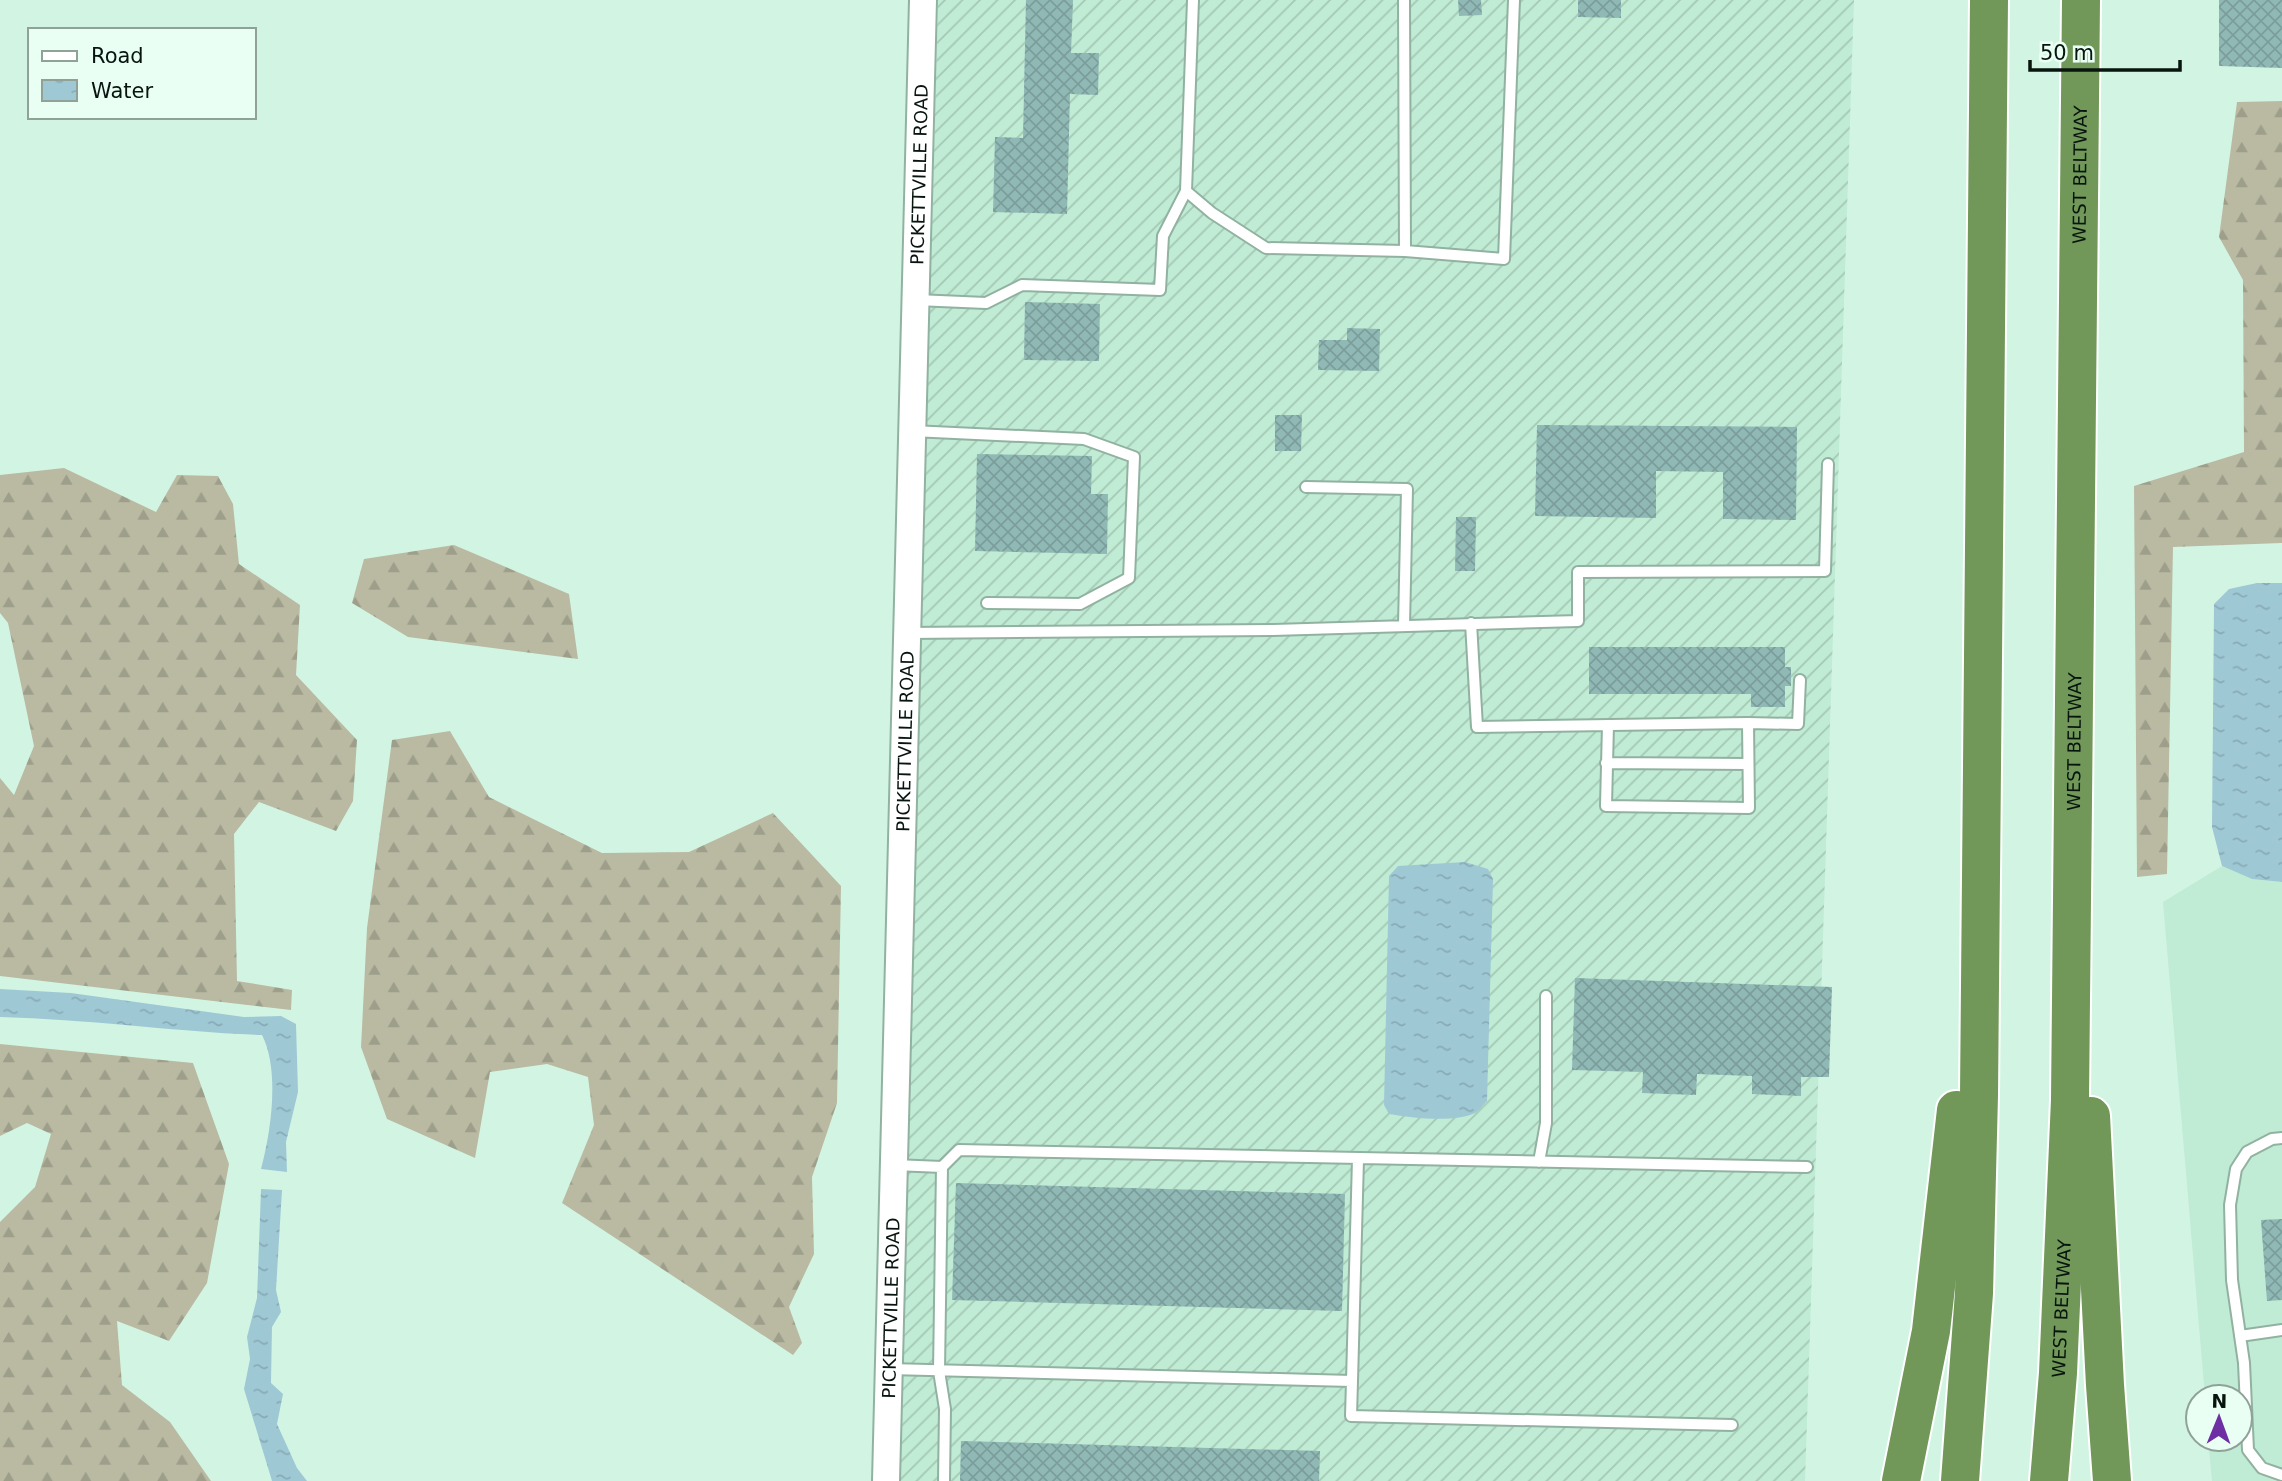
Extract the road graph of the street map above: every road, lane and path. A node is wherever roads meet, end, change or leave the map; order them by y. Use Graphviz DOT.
graph roads {
  1 [pos="923,0"];
  2 [pos="1193,0"];
  3 [pos="1404,0"];
  4 [pos="1514,0"];
  5 [pos="1989,0"];
  6 [pos="2081,0"];
  7 [pos="1186,191"];
  8 [pos="1405,251"];
  9 [pos="916,300"];
  10 [pos="912,431"];
  11 [pos="1829,464"];
  12 [pos="1306,487"];
  13 [pos="987,603"];
  14 [pos="1471,623"];
  15 [pos="1404,626"];
  16 [pos="907,633"];
  17 [pos="1800,680"];
  18 [pos="1748,723"];
  19 [pos="1608,725"];
  20 [pos="1606,763"];
  21 [pos="1748,764"];
  22 [pos="2073,806"];
  23 [pos="1981,875"];
  24 [pos="1546,996"];
  25 [pos="2282,1138"];
  26 [pos="1358,1159"];
  27 [pos="1539,1162"];
  28 [pos="894,1165"];
  29 [pos="942,1167"];
  30 [pos="1807,1167"];
  31 [pos="2282,1330"];
  32 [pos="2240,1336"];
  33 [pos="889,1368"];
  34 [pos="939,1371"];
  35 [pos="1352,1381"];
  36 [pos="1732,1424"];
  37 [pos="2282,1475"];
  38 [pos="886,1481"];
  39 [pos="944,1481"];
  40 [pos="1900,1481"];
  41 [pos="1960,1481"];
  42 [pos="2049,1481"];
  43 [pos="2112,1481"];
  1 -- 9 [label="street, PICKETTVILLE ROAD"];
  2 -- 7 [label="lane"];
  3 -- 8 [label="lane"];
  4 -- 8 [label="lane"];
  5 -- 23 [label="highway"];
  6 -- 22 [label="highway, WEST BELTWAY"];
  7 -- 8 [label="lane"];
  7 -- 9 [label="lane"];
  9 -- 10 [label="street, PICKETTVILLE ROAD"];
  10 -- 13 [label="lane"];
  10 -- 16 [label="street, PICKETTVILLE ROAD"];
  11 -- 14 [label="lane"];
  12 -- 15 [label="lane"];
  14 -- 15 [label="lane"];
  14 -- 19 [label="lane"];
  15 -- 16 [label="lane"];
  16 -- 28 [label="street, PICKETTVILLE ROAD"];
  17 -- 18 [label="lane"];
  18 -- 19 [label="lane"];
  18 -- 21 [label="lane"];
  19 -- 20 [label="lane"];
  20 -- 21 [label="lane"];
  20 -- 21 [label="lane"];
  22 -- 42 [label="highway, WEST BELTWAY"];
  22 -- 43 [label="highway"];
  23 -- 40 [label="highway"];
  23 -- 41 [label="highway"];
  24 -- 27 [label="lane"];
  25 -- 32 [label="lane"];
  26 -- 27 [label="lane"];
  26 -- 29 [label="lane"];
  26 -- 35 [label="lane"];
  27 -- 30 [label="lane"];
  28 -- 29 [label="lane"];
  28 -- 33 [label="street, PICKETTVILLE ROAD"];
  29 -- 34 [label="lane"];
  31 -- 32 [label="lane"];
  32 -- 37 [label="lane"];
  33 -- 34 [label="lane"];
  33 -- 38 [label="street, PICKETTVILLE ROAD"];
  34 -- 35 [label="lane"];
  34 -- 39 [label="lane"];
  35 -- 36 [label="lane"];
}
